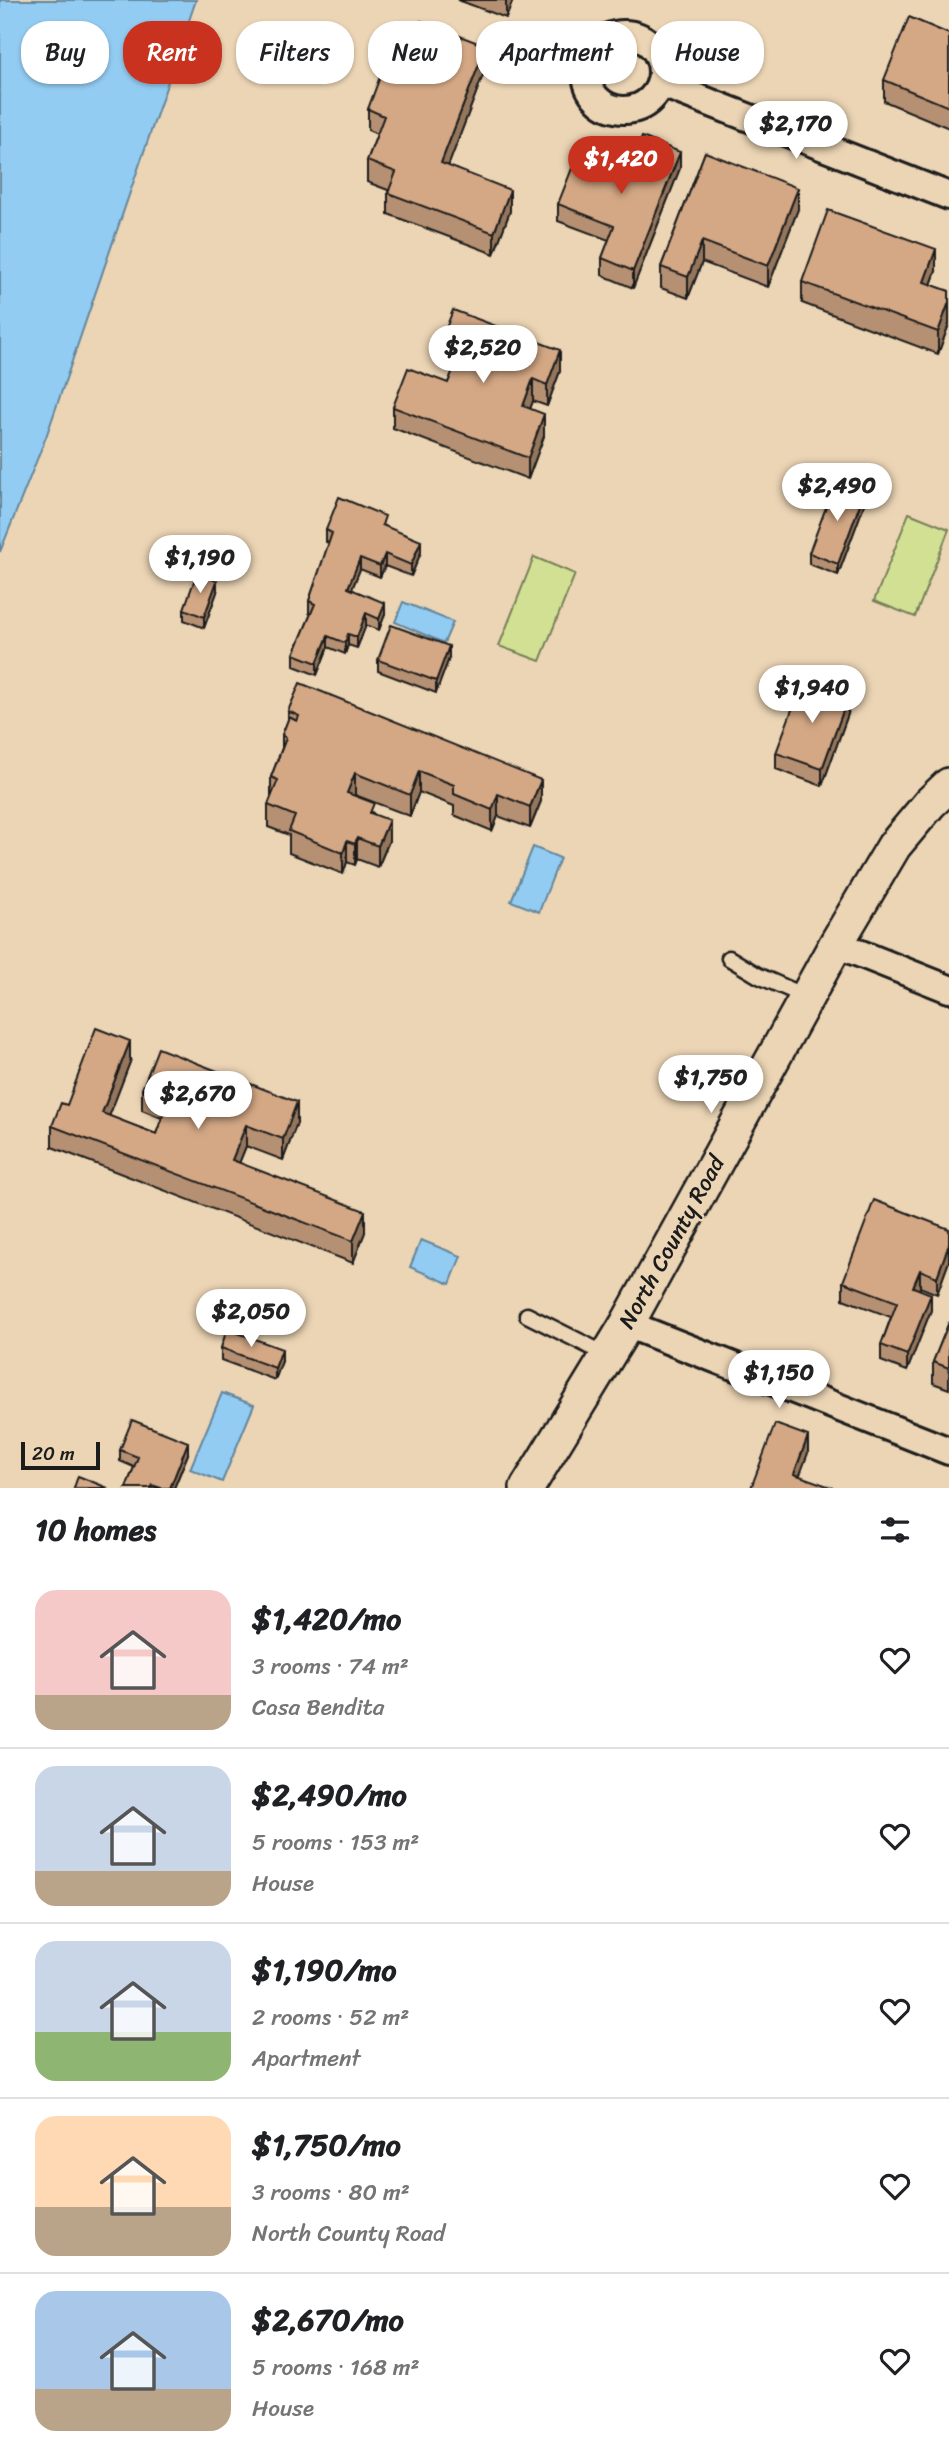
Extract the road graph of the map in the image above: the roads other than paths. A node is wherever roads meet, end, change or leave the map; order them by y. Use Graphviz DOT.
graph roads {
  1 [pos="663,84"];
  2 [pos="949,196"];
  3 [pos="949,785"];
  4 [pos="836,943"];
  5 [pos="729,958"];
  6 [pos="949,989"];
  7 [pos="807,997"];
  8 [pos="527,1315"];
  9 [pos="627,1324"];
  10 [pos="607,1355"];
  11 [pos="949,1451"];
  12 [pos="527,1488"];
  1 -- 2 [label="street"];
  3 -- 4 [label="street, North County Road"];
  4 -- 6 [label="street"];
  4 -- 7 [label="street, North County Road"];
  5 -- 7 [label="lane"];
  7 -- 9 [label="street, North County Road"];
  8 -- 10 [label="lane"];
  9 -- 10 [label="street, North County Road"];
  9 -- 11 [label="street"];
  10 -- 12 [label="street, North County Road"];
}
